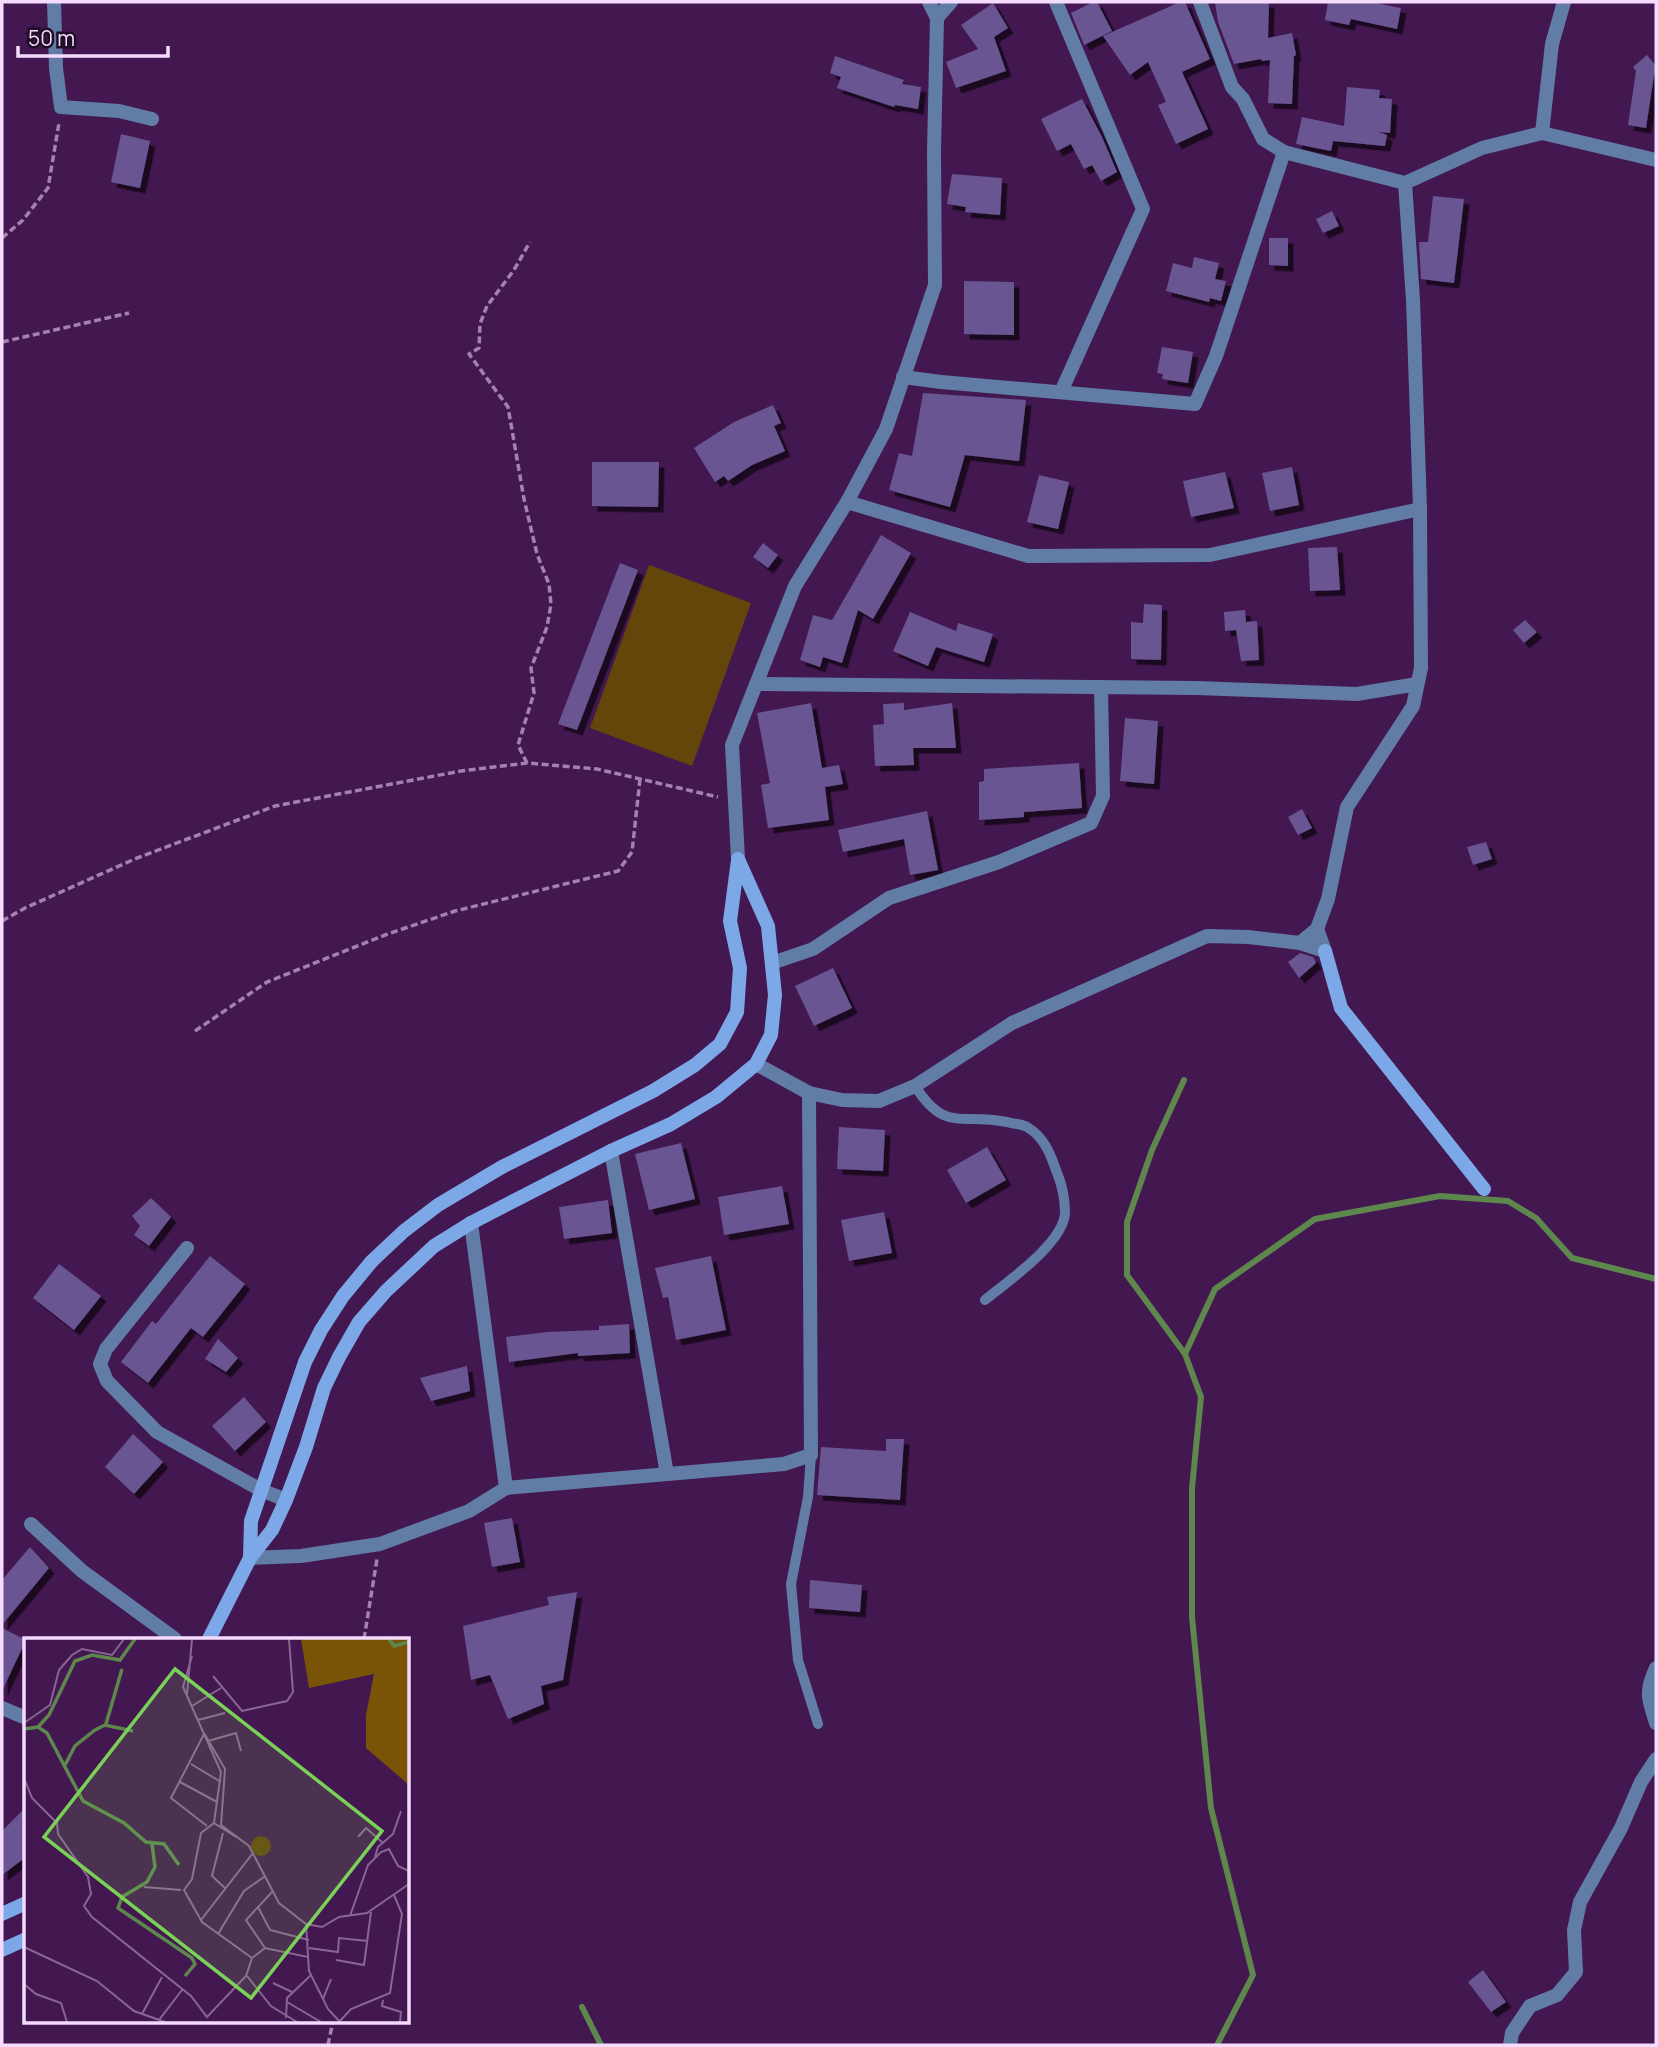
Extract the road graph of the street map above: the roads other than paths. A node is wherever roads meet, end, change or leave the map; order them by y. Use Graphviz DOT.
graph roads {
  1 [pos="54,2"];
  2 [pos="929,2"];
  3 [pos="951,2"];
  4 [pos="1056,2"];
  5 [pos="1200,2"];
  6 [pos="1564,2"];
  7 [pos="937,18"];
  8 [pos="152,119"];
  9 [pos="1542,134"];
  10 [pos="1284,152"];
  11 [pos="1656,160"];
  12 [pos="1405,183"];
  13 [pos="903,377"];
  14 [pos="1061,392"];
  15 [pos="847,502"];
  16 [pos="1420,509"];
  17 [pos="756,684"];
  18 [pos="1418,684"];
  19 [pos="1101,687"];
  20 [pos="738,859"];
  21 [pos="1317,929"];
  22 [pos="1300,943"];
  23 [pos="1325,951"];
  24 [pos="772,963"];
  25 [pos="756,1064"];
  26 [pos="915,1086"];
  27 [pos="808,1093"];
  28 [pos="611,1151"];
  29 [pos="1484,1189"];
  30 [pos="471,1223"];
  31 [pos="187,1248"];
  32 [pos="985,1300"];
  33 [pos="811,1455"];
  34 [pos="667,1474"];
  35 [pos="506,1488"];
  36 [pos="261,1490"];
  37 [pos="286,1500"];
  38 [pos="31,1524"];
  39 [pos="250,1558"];
  40 [pos="174,1638"];
  41 [pos="210,1638"];
  42 [pos="1656,1668"];
  43 [pos="2,1708"];
  44 [pos="24,1717"];
  45 [pos="1656,1723"];
  46 [pos="818,1724"];
  47 [pos="1656,1759"];
  48 [pos="24,1904"];
  49 [pos="2,1914"];
  50 [pos="24,1940"];
  51 [pos="2,1950"];
  52 [pos="1510,2045"];
  1 -- 8 [label="street"];
  2 -- 7 [label="street"];
  3 -- 7 [label="street"];
  4 -- 14 [label="street"];
  5 -- 10 [label="street"];
  6 -- 9 [label="street"];
  7 -- 13 [label="street"];
  9 -- 11 [label="street"];
  9 -- 12 [label="street"];
  10 -- 12 [label="street"];
  10 -- 14 [label="street"];
  12 -- 16 [label="street"];
  13 -- 14 [label="street"];
  13 -- 15 [label="street"];
  15 -- 16 [label="street"];
  15 -- 17 [label="street"];
  16 -- 18 [label="street"];
  17 -- 19 [label="street"];
  17 -- 20 [label="street"];
  18 -- 19 [label="street"];
  18 -- 21 [label="street"];
  19 -- 24 [label="street"];
  20 -- 24 [label="street"];
  20 -- 36 [label="street"];
  21 -- 22 [label="street"];
  21 -- 23 [label="street"];
  22 -- 23 [label="street"];
  22 -- 26 [label="street"];
  23 -- 29 [label="street"];
  24 -- 25 [label="street"];
  25 -- 27 [label="street"];
  25 -- 28 [label="street"];
  26 -- 27 [label="street"];
  26 -- 32 [label="lane"];
  27 -- 33 [label="street"];
  28 -- 30 [label="street"];
  28 -- 34 [label="street"];
  30 -- 35 [label="street"];
  30 -- 37 [label="street"];
  31 -- 36 [label="street"];
  33 -- 34 [label="street"];
  33 -- 46 [label="lane"];
  34 -- 35 [label="street"];
  35 -- 39 [label="street"];
  36 -- 37 [label="street"];
  36 -- 39 [label="street"];
  37 -- 39 [label="street"];
  38 -- 40 [label="street"];
  39 -- 41 [label="street"];
  42 -- 45 [label="street"];
  43 -- 44 [label="street"];
  47 -- 52 [label="street"];
  48 -- 49 [label="street"];
  50 -- 51 [label="street"];
}
